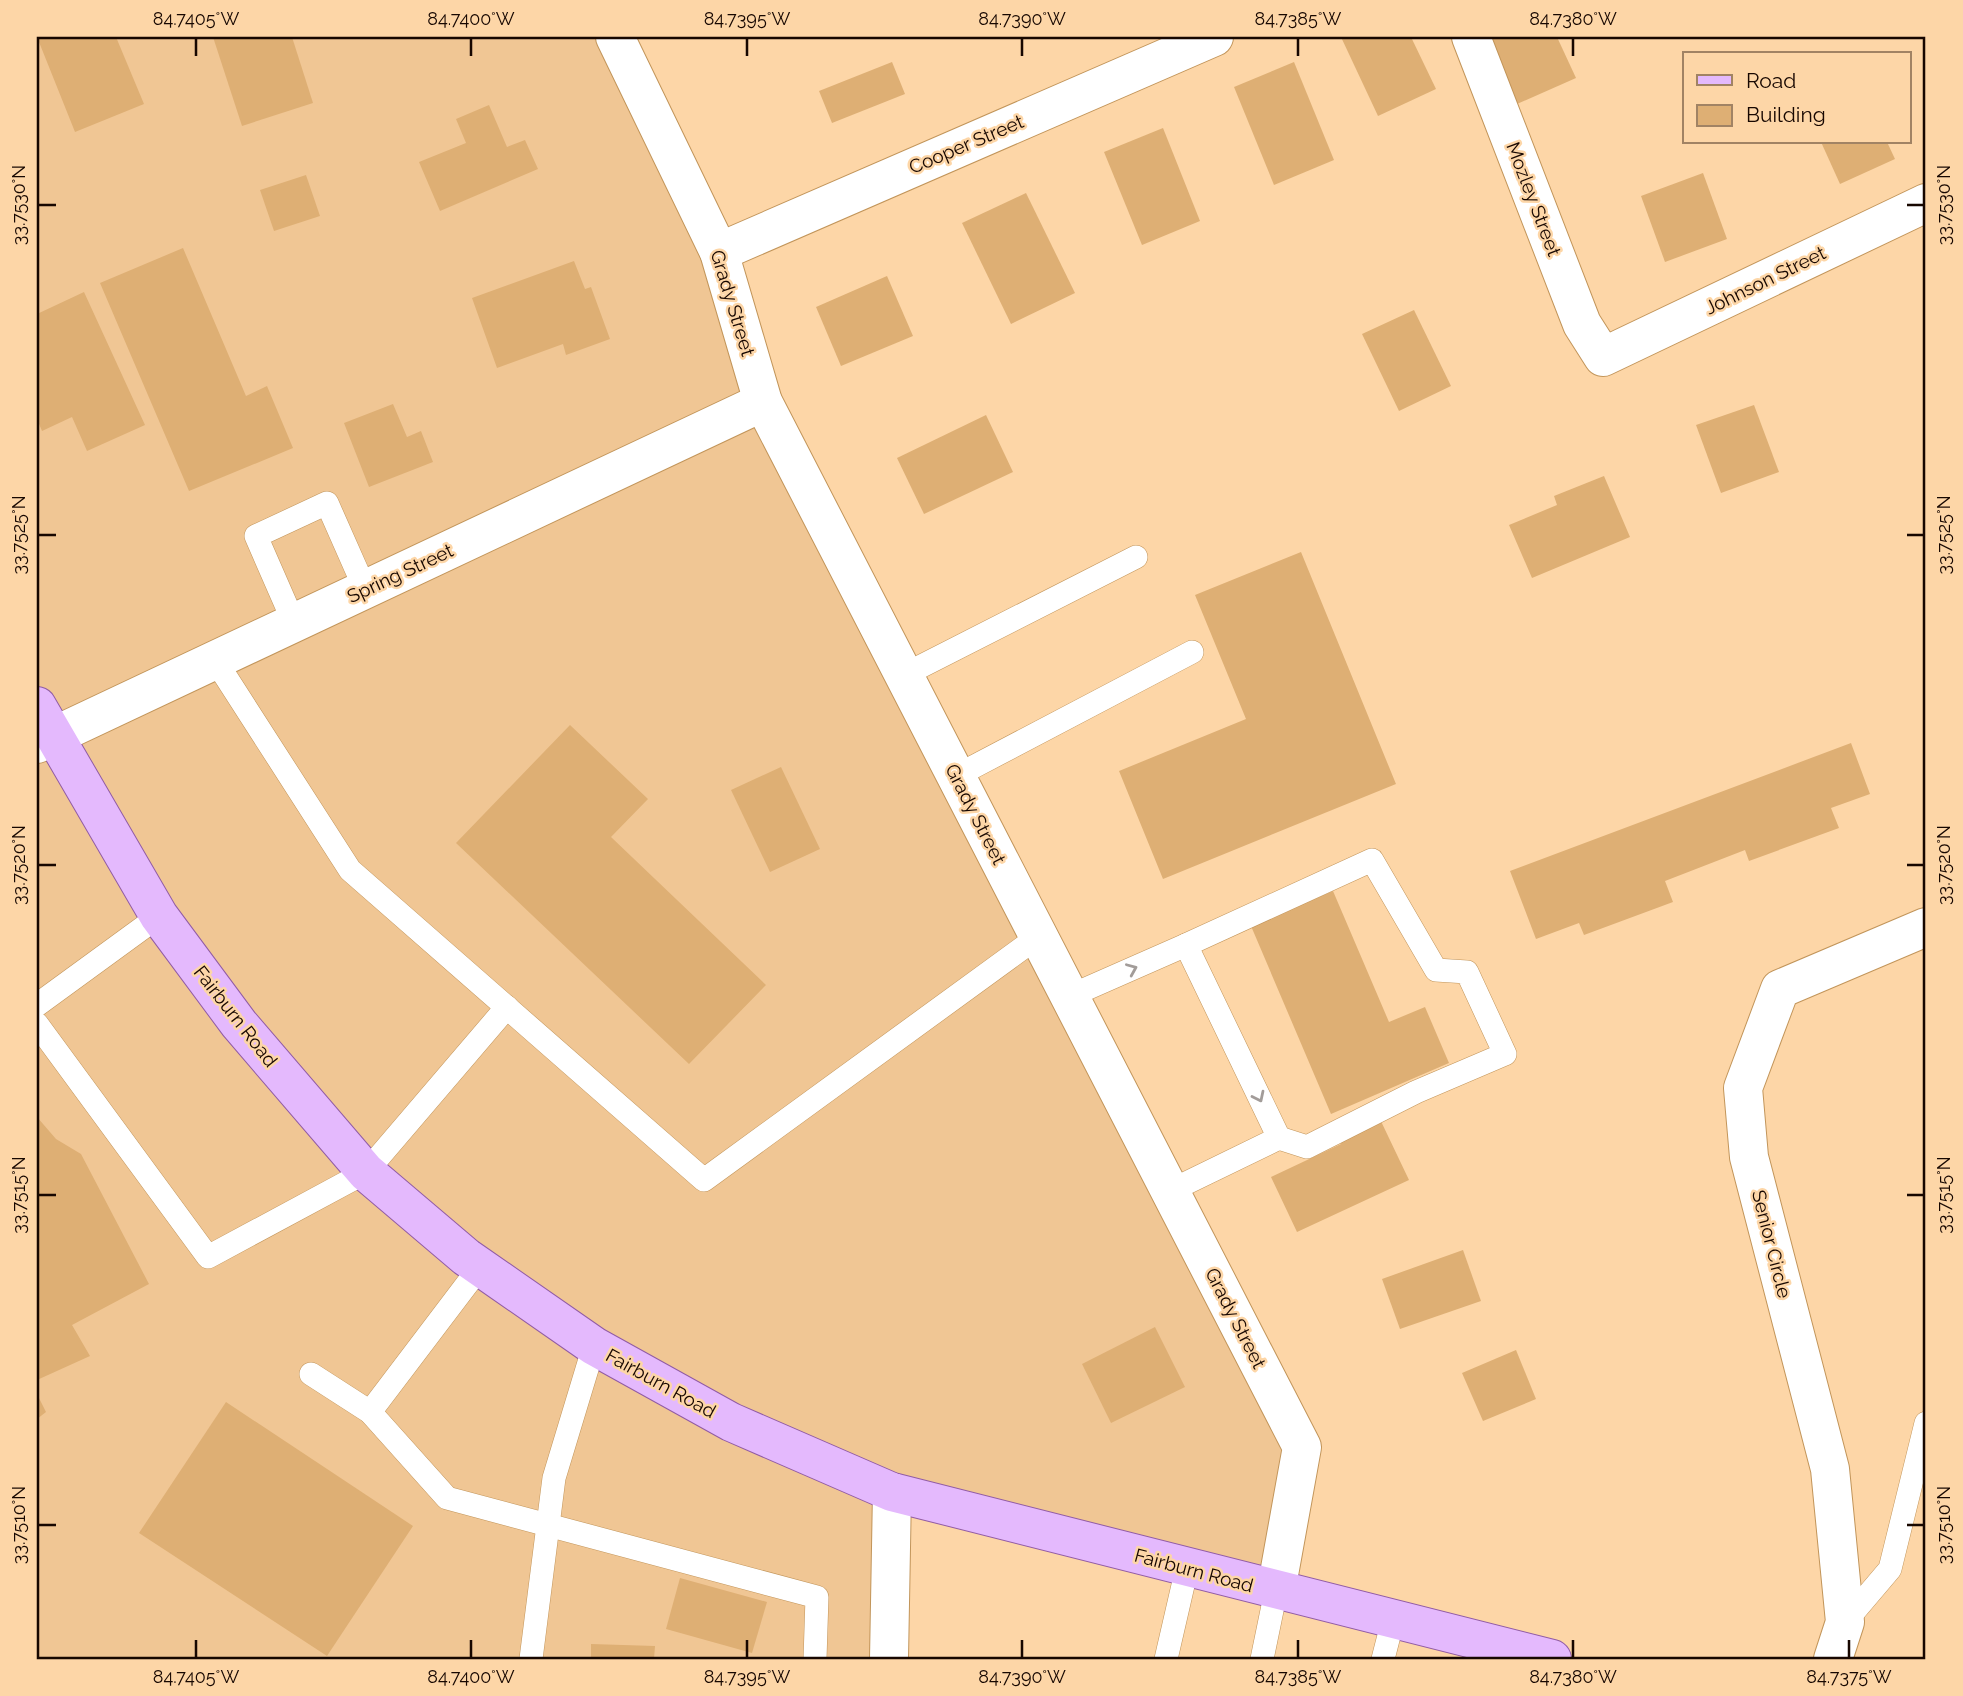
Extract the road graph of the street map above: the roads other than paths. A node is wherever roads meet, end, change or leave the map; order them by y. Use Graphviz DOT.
graph roads {
  1 [pos="615,37"];
  2 [pos="1214,37"];
  3 [pos="1471,37"];
  4 [pos="1926,203"];
  5 [pos="719,252"];
  6 [pos="1603,357"];
  7 [pos="763,402"];
  8 [pos="1136,557"];
  9 [pos="365,589"];
  10 [pos="294,623"];
  11 [pos="1192,652"];
  12 [pos="215,660"];
  13 [pos="904,675"];
  14 [pos="42,729"];
  15 [pos="956,776"];
  16 [pos="159,916"];
  17 [pos="1926,927"];
  18 [pos="1039,936"];
  19 [pos="1186,945"];
  20 [pos="1070,996"];
  21 [pos="37,1004"];
  22 [pos="508,1007"];
  23 [pos="37,1024"];
  24 [pos="1279,1138"];
  25 [pos="366,1172"];
  26 [pos="1170,1191"];
  27 [pos="480,1267"];
  28 [pos="594,1346"];
  29 [pos="311,1374"];
  30 [pos="370,1412"];
  31 [pos="1926,1423"];
  32 [pos="892,1492"];
  33 [pos="548,1523"];
  34 [pos="1187,1568"];
  35 [pos="1276,1591"];
  36 [pos="1393,1620"];
  37 [pos="1844,1622"];
  38 [pos="531,1659"];
  39 [pos="815,1659"];
  40 [pos="889,1659"];
  41 [pos="1166,1659"];
  42 [pos="1262,1659"];
  43 [pos="1383,1659"];
  44 [pos="1552,1659"];
  45 [pos="1833,1659"];
  1 -- 5 [label="street, Grady Street"];
  2 -- 5 [label="street, Cooper Street"];
  3 -- 6 [label="street, Mozley Street"];
  4 -- 6 [label="street, Johnson Street"];
  5 -- 7 [label="street, Grady Street"];
  7 -- 9 [label="street, Spring Street"];
  7 -- 13 [label="street, Grady Street"];
  8 -- 13 [label="lane"];
  9 -- 10 [label="street, Spring Street"];
  9 -- 10 [label="lane"];
  10 -- 12 [label="street, Spring Street"];
  11 -- 15 [label="lane"];
  12 -- 14 [label="street, Spring Street"];
  12 -- 22 [label="lane"];
  13 -- 15 [label="street, Grady Street"];
  14 -- 16 [label="main road, Fairburn Road"];
  15 -- 18 [label="street, Grady Street"];
  16 -- 21 [label="lane"];
  16 -- 25 [label="main road, Fairburn Road"];
  17 -- 37 [label="street, Senior Circle"];
  18 -- 20 [label="street, Grady Street"];
  18 -- 22 [label="lane"];
  20 -- 19 [label="lane, one-way"];
  19 -- 24 [label="lane, one-way"];
  19 -- 24 [label="lane"];
  20 -- 26 [label="street, Grady Street"];
  22 -- 25 [label="lane"];
  23 -- 25 [label="lane"];
  24 -- 26 [label="lane"];
  25 -- 27 [label="main road, Fairburn Road"];
  26 -- 35 [label="street, Grady Street"];
  27 -- 28 [label="main road, Fairburn Road"];
  27 -- 30 [label="lane"];
  28 -- 32 [label="main road, Fairburn Road"];
  28 -- 33 [label="lane"];
  29 -- 30 [label="lane"];
  30 -- 33 [label="lane"];
  31 -- 37 [label="lane"];
  32 -- 34 [label="main road, Fairburn Road"];
  32 -- 40 [label="street"];
  33 -- 38 [label="lane"];
  33 -- 39 [label="lane"];
  34 -- 35 [label="main road, Fairburn Road"];
  34 -- 41 [label="lane"];
  35 -- 36 [label="main road, Fairburn Road"];
  35 -- 42 [label="lane"];
  36 -- 43 [label="lane"];
  36 -- 44 [label="main road, Fairburn Road"];
  37 -- 45 [label="street, Senior Circle"];
}
